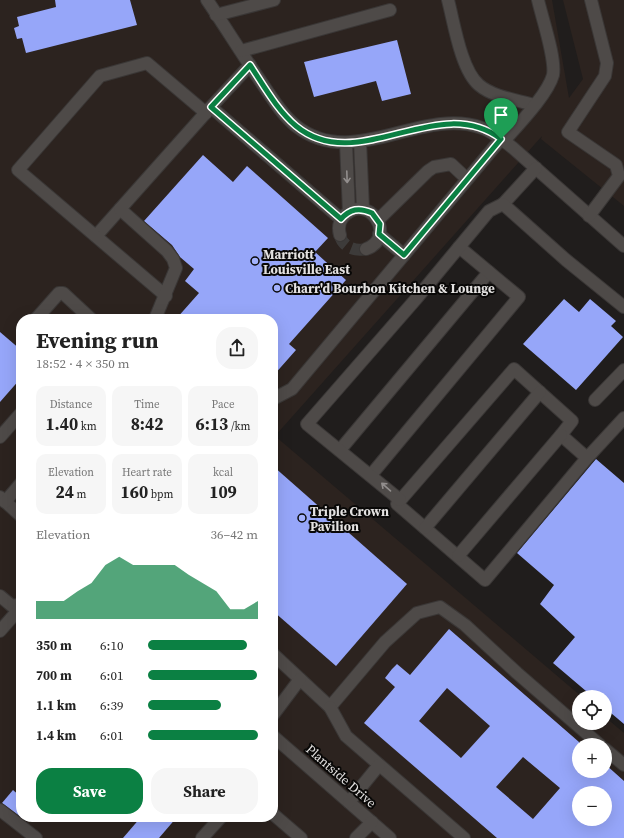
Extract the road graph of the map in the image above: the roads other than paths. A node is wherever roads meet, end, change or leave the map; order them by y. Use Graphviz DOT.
graph roads {
  1 [pos="207,0"];
  2 [pos="274,0"];
  3 [pos="448,0"];
  4 [pos="538,0"];
  5 [pos="591,0"];
  6 [pos="252,3"];
  7 [pos="390,10"];
  8 [pos="216,14"];
  9 [pos="241,51"];
  10 [pos="250,65"];
  11 [pos="534,105"];
  12 [pos="208,110"];
  13 [pos="503,140"];
  14 [pos="360,142"];
  15 [pos="346,143"];
  16 [pos="536,168"];
  17 [pos="622,173"];
  18 [pos="467,179"];
  19 [pos="503,204"];
  20 [pos="120,208"];
  21 [pos="363,209"];
  22 [pos="345,216"];
  23 [pos="589,216"];
  24 [pos="378,220"];
  25 [pos="340,234"];
  26 [pos="379,234"];
  27 [pos="96,236"];
  28 [pos="624,246"];
  29 [pos="459,247"];
  30 [pos="366,249"];
  31 [pos="404,255"];
  32 [pos="489,272"];
  33 [pos="166,296"];
  34 [pos="624,307"];
  35 [pos="40,314"];
  36 [pos="86,314"];
  37 [pos="161,314"];
  38 [pos="624,370"];
  39 [pos="540,392"];
  40 [pos="278,396"];
  41 [pos="595,400"];
  42 [pos="624,418"];
  43 [pos="16,419"];
  44 [pos="561,435"];
  45 [pos="0,437"];
  46 [pos="340,450"];
  47 [pos="588,458"];
  48 [pos="371,475"];
  49 [pos="16,487"];
  50 [pos="2,500"];
  51 [pos="400,500"];
  52 [pos="16,512"];
  53 [pos="425,528"];
  54 [pos="458,556"];
  55 [pos="0,596"];
  56 [pos="16,606"];
  57 [pos="16,612"];
  58 [pos="0,631"];
  59 [pos="278,659"];
  60 [pos="300,679"];
  61 [pos="330,707"];
  62 [pos="278,708"];
  63 [pos="592,738"];
  64 [pos="278,740"];
  65 [pos="612,755"];
  66 [pos="379,765"];
  67 [pos="624,765"];
  68 [pos="349,802"];
  69 [pos="0,810"];
  70 [pos="278,818"];
  71 [pos="216,822"];
  72 [pos="372,822"];
  73 [pos="36,838"];
  74 [pos="202,838"];
  75 [pos="301,838"];
  76 [pos="356,838"];
  77 [pos="390,838"];
  78 [pos="464,838"];
  1 -- 8 [label="street"];
  2 -- 6 [label="street"];
  3 -- 11 [label="street"];
  4 -- 11 [label="street"];
  5 -- 17 [label="street"];
  6 -- 8 [label="street"];
  7 -- 9 [label="street"];
  8 -- 9 [label="street"];
  9 -- 10 [label="street"];
  10 -- 12 [label="street"];
  10 -- 15 [label="street"];
  11 -- 13 [label="street"];
  12 -- 20 [label="street"];
  12 -- 22 [label="street"];
  12 -- 27 [label="street"];
  13 -- 14 [label="street"];
  13 -- 16 [label="street"];
  13 -- 18 [label="street"];
  14 -- 15 [label="street"];
  14 -- 21 [label="street"];
  15 -- 22 [label="street, one-way"];
  16 -- 19 [label="street"];
  16 -- 23 [label="street"];
  17 -- 23 [label="street"];
  18 -- 24 [label="street"];
  18 -- 31 [label="street"];
  19 -- 29 [label="street"];
  19 -- 34 [label="street"];
  20 -- 27 [label="street"];
  20 -- 33 [label="street"];
  21 -- 22 [label="street"];
  21 -- 24 [label="street"];
  22 -- 25 [label="street"];
  23 -- 28 [label="street"];
  24 -- 26 [label="street"];
  26 -- 30 [label="street"];
  26 -- 31 [label="street"];
  27 -- 33 [label="street"];
  29 -- 32 [label="street"];
  29 -- 46 [label="street"];
  31 -- 40 [label="street"];
  32 -- 46 [label="street"];
  32 -- 48 [label="street"];
  33 -- 37 [label="street"];
  35 -- 36 [label="street"];
  38 -- 41 [label="street"];
  39 -- 44 [label="street"];
  39 -- 51 [label="street"];
  39 -- 53 [label="street"];
  42 -- 47 [label="street"];
  43 -- 45 [label="street"];
  44 -- 47 [label="street"];
  44 -- 54 [label="street"];
  46 -- 48 [label="street"];
  47 -- 54 [label="street"];
  51 -- 48 [label="street, one-way"];
  49 -- 50 [label="street"];
  50 -- 52 [label="street"];
  51 -- 53 [label="street"];
  53 -- 54 [label="street"];
  55 -- 56 [label="street"];
  57 -- 58 [label="street"];
  59 -- 60 [label="street"];
  60 -- 61 [label="street"];
  60 -- 62 [label="street"];
  61 -- 63 [label="street"];
  61 -- 66 [label="street"];
  64 -- 68 [label="street, Plantside Drive"];
  65 -- 67 [label="street"];
  66 -- 68 [label="street"];
  66 -- 78 [label="street"];
  68 -- 72 [label="street, Plantside Drive"];
  69 -- 73 [label="street"];
  70 -- 75 [label="street"];
  71 -- 74 [label="street"];
  72 -- 76 [label="street"];
  72 -- 77 [label="street, Plantside Drive"];
}
